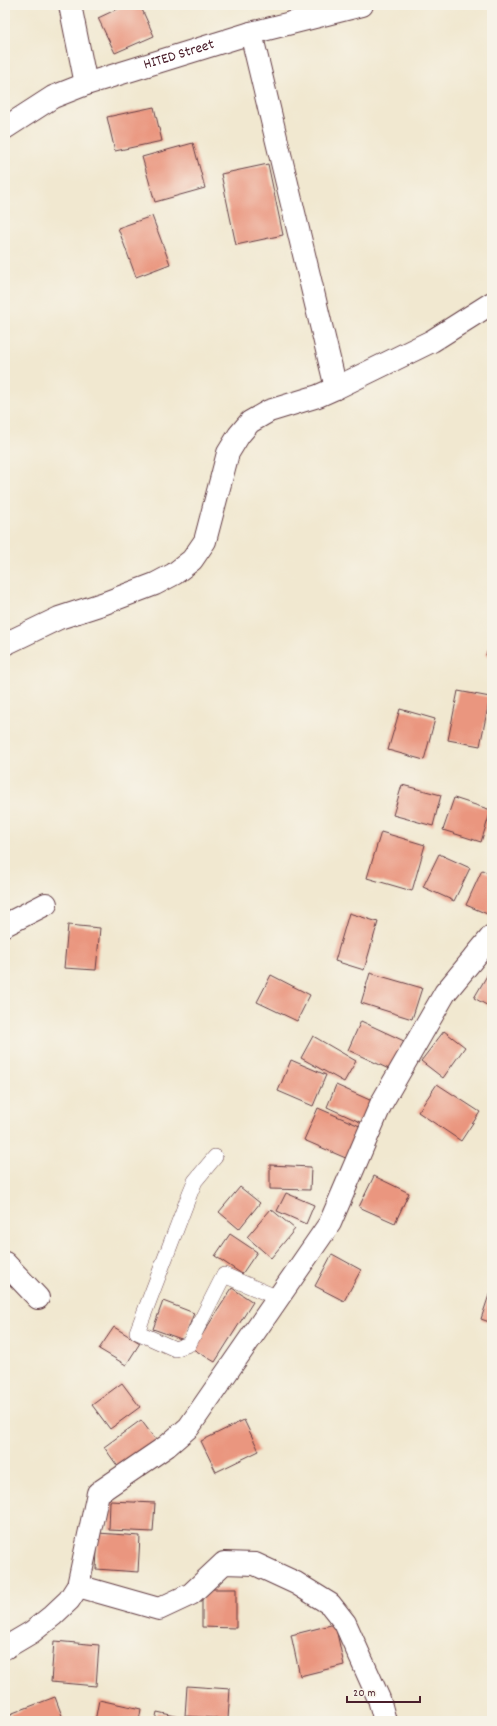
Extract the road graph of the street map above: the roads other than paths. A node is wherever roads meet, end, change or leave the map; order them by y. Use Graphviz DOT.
graph roads {
  1 [pos="70,5"];
  2 [pos="362,5"];
  3 [pos="251,33"];
  4 [pos="86,84"];
  5 [pos="5,128"];
  6 [pos="492,303"];
  7 [pos="336,388"];
  8 [pos="5,644"];
  9 [pos="46,904"];
  10 [pos="5,925"];
  11 [pos="492,936"];
  12 [pos="215,1157"];
  13 [pos="5,1263"];
  14 [pos="38,1298"];
  15 [pos="278,1298"];
  16 [pos="78,1586"];
  17 [pos="5,1648"];
  18 [pos="385,1721"];
  1 -- 4 [label="street"];
  2 -- 3 [label="street, HITED Street"];
  3 -- 4 [label="street, HITED Street"];
  3 -- 7 [label="street"];
  4 -- 5 [label="street, HITED Street"];
  6 -- 7 [label="street"];
  7 -- 8 [label="street"];
  9 -- 10 [label="street"];
  11 -- 15 [label="street"];
  12 -- 15 [label="lane"];
  13 -- 14 [label="street"];
  15 -- 16 [label="street"];
  16 -- 17 [label="street"];
  16 -- 18 [label="street"];
}
